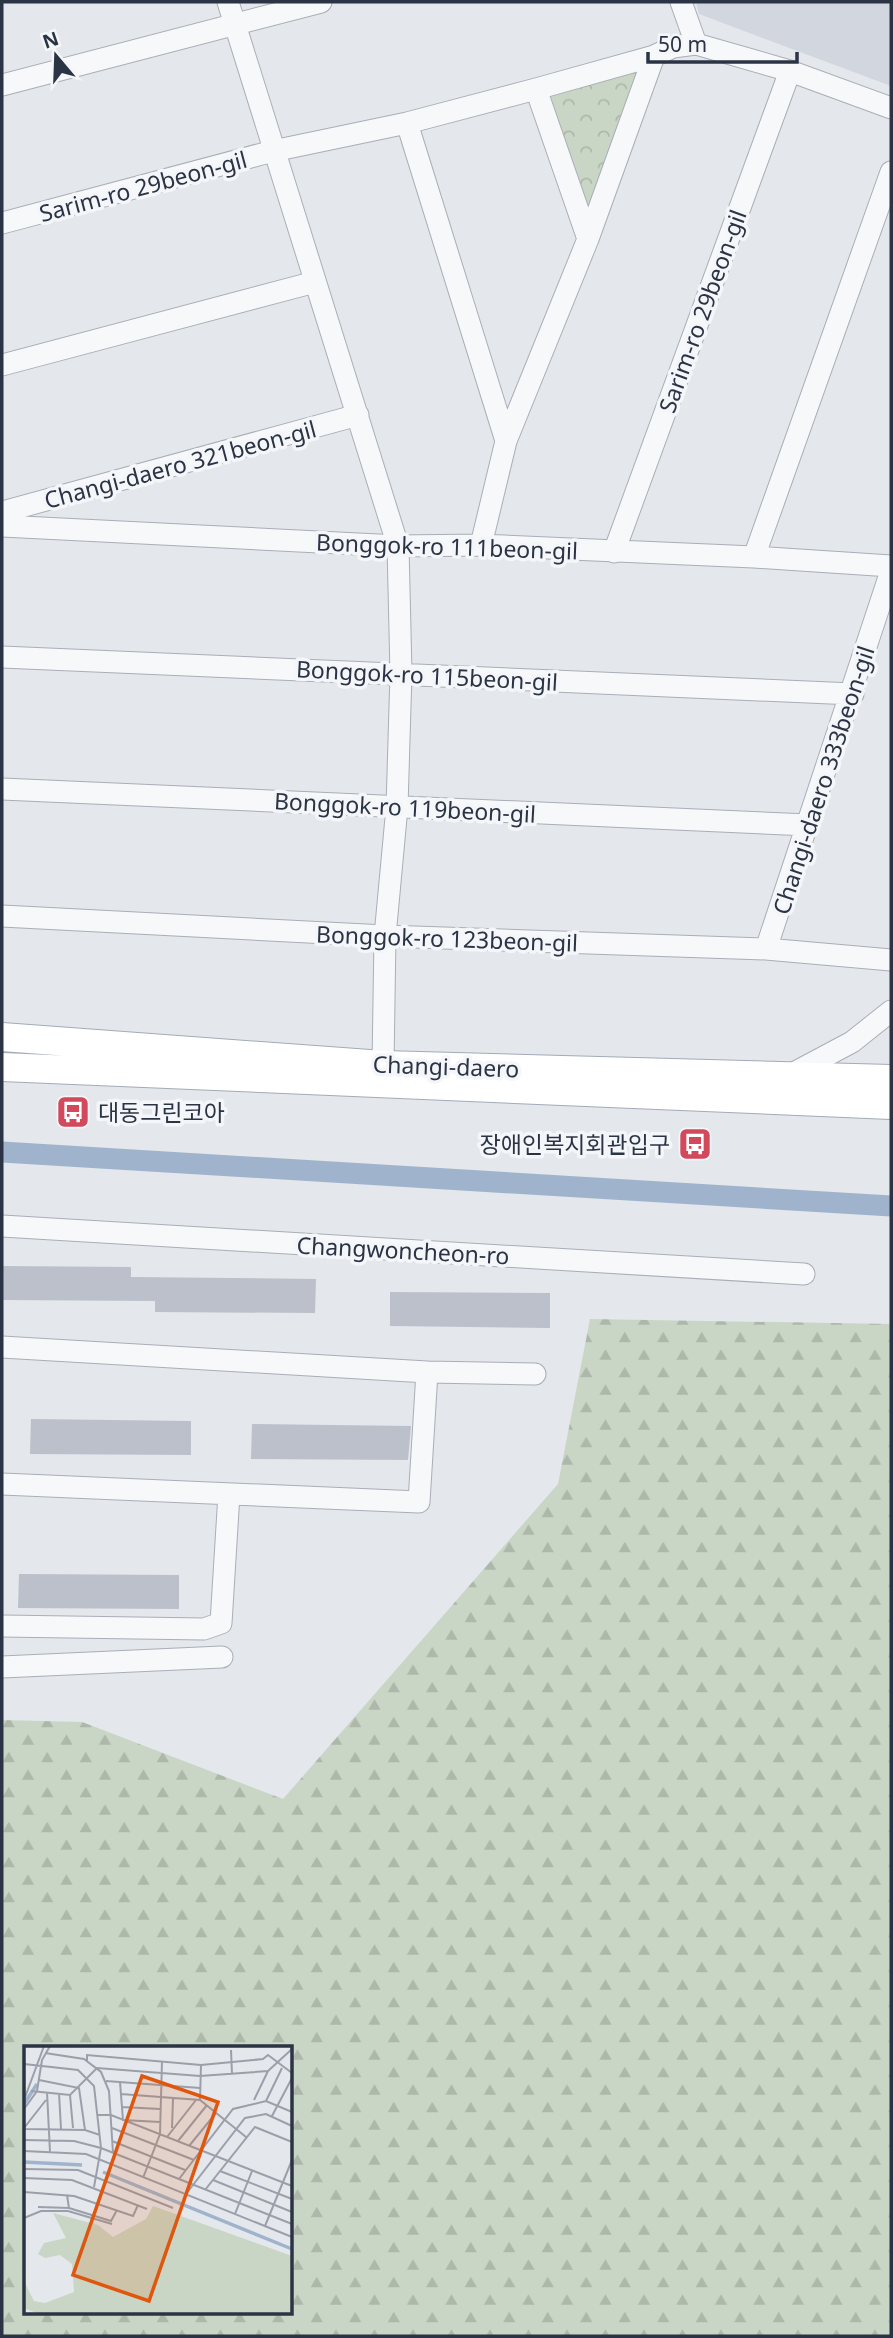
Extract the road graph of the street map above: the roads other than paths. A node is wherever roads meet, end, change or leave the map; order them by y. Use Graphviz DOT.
graph roads {
  1 [pos="228,2"];
  2 [pos="321,2"];
  3 [pos="681,2"];
  4 [pos="235,24"];
  5 [pos="696,44"];
  6 [pos="654,55"];
  7 [pos="790,71"];
  8 [pos="2,85"];
  9 [pos="536,89"];
  10 [pos="891,108"];
  11 [pos="407,122"];
  12 [pos="273,151"];
  13 [pos="891,172"];
  14 [pos="2,223"];
  15 [pos="588,239"];
  16 [pos="315,282"];
  17 [pos="2,365"];
  18 [pos="358,415"];
  19 [pos="506,441"];
  20 [pos="2,512"];
  21 [pos="2,526"];
  22 [pos="481,545"];
  23 [pos="398,546"];
  24 [pos="614,552"];
  25 [pos="754,557"];
  26 [pos="891,569"];
  27 [pos="2,657"];
  28 [pos="401,673"];
  29 [pos="853,694"];
  30 [pos="2,789"];
  31 [pos="397,807"];
  32 [pos="808,825"];
  33 [pos="2,916"];
  34 [pos="385,936"];
  35 [pos="766,950"];
  36 [pos="891,960"];
  37 [pos="891,1011"];
  38 [pos="2,1037"];
  39 [pos="383,1065"];
  40 [pos="2,1067"];
  41 [pos="789,1076"];
  42 [pos="891,1095"];
  43 [pos="2,1226"];
  44 [pos="804,1274"];
  45 [pos="2,1347"];
  46 [pos="427,1372"];
  47 [pos="535,1374"];
  48 [pos="2,1484"];
  49 [pos="229,1494"];
  50 [pos="2,1626"];
  51 [pos="222,1657"];
  52 [pos="2,1667"];
  1 -- 4 [label="street"];
  2 -- 4 [label="street"];
  3 -- 5 [label="street"];
  4 -- 8 [label="street"];
  4 -- 12 [label="street"];
  5 -- 6 [label="street, Sarim-ro 29beon-gil"];
  5 -- 7 [label="street, Sarim-ro 29beon-gil"];
  6 -- 9 [label="street, Sarim-ro 29beon-gil"];
  6 -- 15 [label="street"];
  7 -- 10 [label="street, Sarim-ro 29beon-gil"];
  7 -- 24 [label="street, Sarim-ro 29beon-gil"];
  9 -- 11 [label="street, Sarim-ro 29beon-gil"];
  9 -- 15 [label="street"];
  11 -- 12 [label="street, Sarim-ro 29beon-gil"];
  11 -- 19 [label="street"];
  12 -- 14 [label="street, Sarim-ro 29beon-gil"];
  12 -- 16 [label="street"];
  13 -- 25 [label="street"];
  15 -- 19 [label="street"];
  16 -- 17 [label="street"];
  16 -- 18 [label="street"];
  18 -- 20 [label="street, Changi-daero 321beon-gil"];
  18 -- 23 [label="street"];
  19 -- 22 [label="street"];
  21 -- 23 [label="street, Bonggok-ro 111beon-gil"];
  22 -- 23 [label="street, Bonggok-ro 111beon-gil"];
  22 -- 24 [label="street, Bonggok-ro 111beon-gil"];
  23 -- 28 [label="street"];
  24 -- 25 [label="street, Bonggok-ro 111beon-gil"];
  25 -- 26 [label="street, Bonggok-ro 111beon-gil"];
  26 -- 29 [label="street, Changi-daero 333beon-gil"];
  27 -- 28 [label="street, Bonggok-ro 115beon-gil"];
  28 -- 29 [label="street, Bonggok-ro 115beon-gil"];
  28 -- 31 [label="street"];
  29 -- 32 [label="street, Changi-daero 333beon-gil"];
  30 -- 31 [label="street, Bonggok-ro 119beon-gil"];
  31 -- 32 [label="street, Bonggok-ro 119beon-gil"];
  31 -- 34 [label="street"];
  32 -- 35 [label="street, Changi-daero 333beon-gil"];
  33 -- 34 [label="street, Bonggok-ro 123beon-gil"];
  34 -- 35 [label="street, Bonggok-ro 123beon-gil"];
  34 -- 39 [label="street"];
  35 -- 36 [label="street, Bonggok-ro 123beon-gil"];
  37 -- 41 [label="street"];
  38 -- 39 [label="main road, Changi-daero"];
  39 -- 41 [label="main road, Changi-daero"];
  40 -- 42 [label="main road, Changi-daero"];
  41 -- 42 [label="main road, Changi-daero"];
  43 -- 44 [label="street, Changwoncheon-ro"];
  45 -- 46 [label="street"];
  46 -- 47 [label="street"];
  46 -- 49 [label="street"];
  48 -- 49 [label="street"];
  49 -- 50 [label="street"];
  51 -- 52 [label="street"];
}
